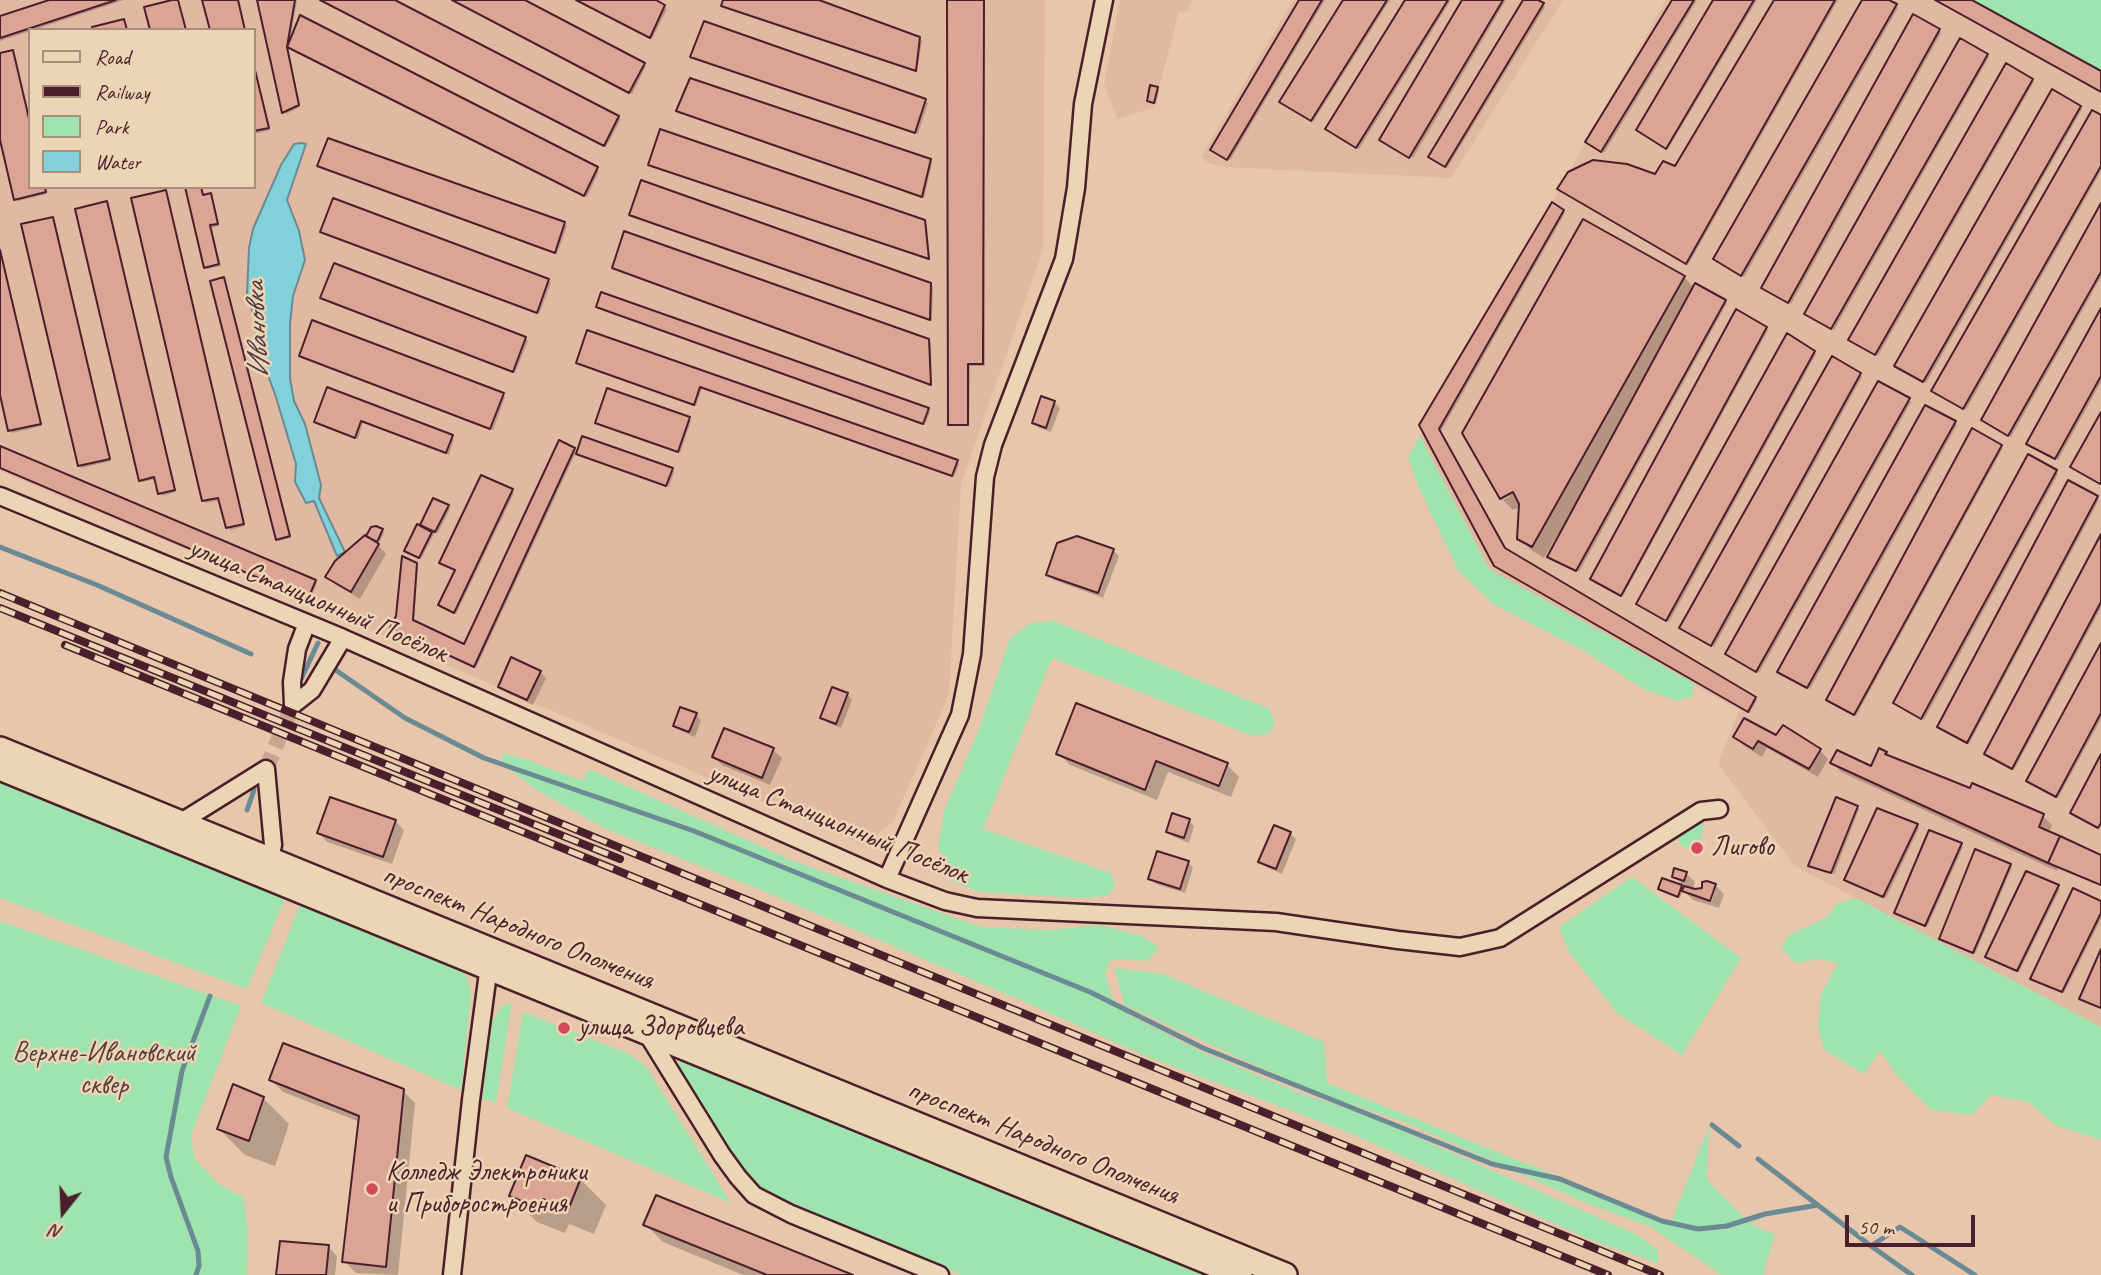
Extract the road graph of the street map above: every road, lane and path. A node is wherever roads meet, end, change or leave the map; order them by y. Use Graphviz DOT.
graph roads {
  1 [pos="1104,0"];
  2 [pos="0,496"];
  3 [pos="307,623"];
  4 [pos="343,638"];
  5 [pos="0,750"];
  6 [pos="0,768"];
  7 [pos="1719,809"];
  8 [pos="177,830"];
  9 [pos="268,867"];
  10 [pos="887,879"];
  11 [pos="490,959"];
  12 [pos="646,1032"];
  13 [pos="452,1275"];
  14 [pos="940,1275"];
  15 [pos="1240,1275"];
  16 [pos="1285,1275"];
  1 -- 10 [label="street"];
  2 -- 3 [label="street, улица Станционный Посёлок"];
  3 -- 4 [label="street, улица Станционный Посёлок"];
  3 -- 4 [label="street"];
  4 -- 10 [label="street, улица Станционный Посёлок"];
  5 -- 8 [label="street, проспект Народного Ополчения"];
  6 -- 8 [label="street, проспект Народного Ополчения"];
  7 -- 10 [label="street, улица Станционный Посёлок"];
  8 -- 9 [label="street, проспект Народного Ополчения"];
  8 -- 9 [label="street"];
  9 -- 11 [label="street, проспект Народного Ополчения"];
  11 -- 12 [label="street, проспект Народного Ополчения"];
  11 -- 13 [label="street"];
  11 -- 16 [label="street, проспект Народного Ополчения"];
  12 -- 14 [label="street"];
  12 -- 15 [label="street, проспект Народного Ополчения"];
}
